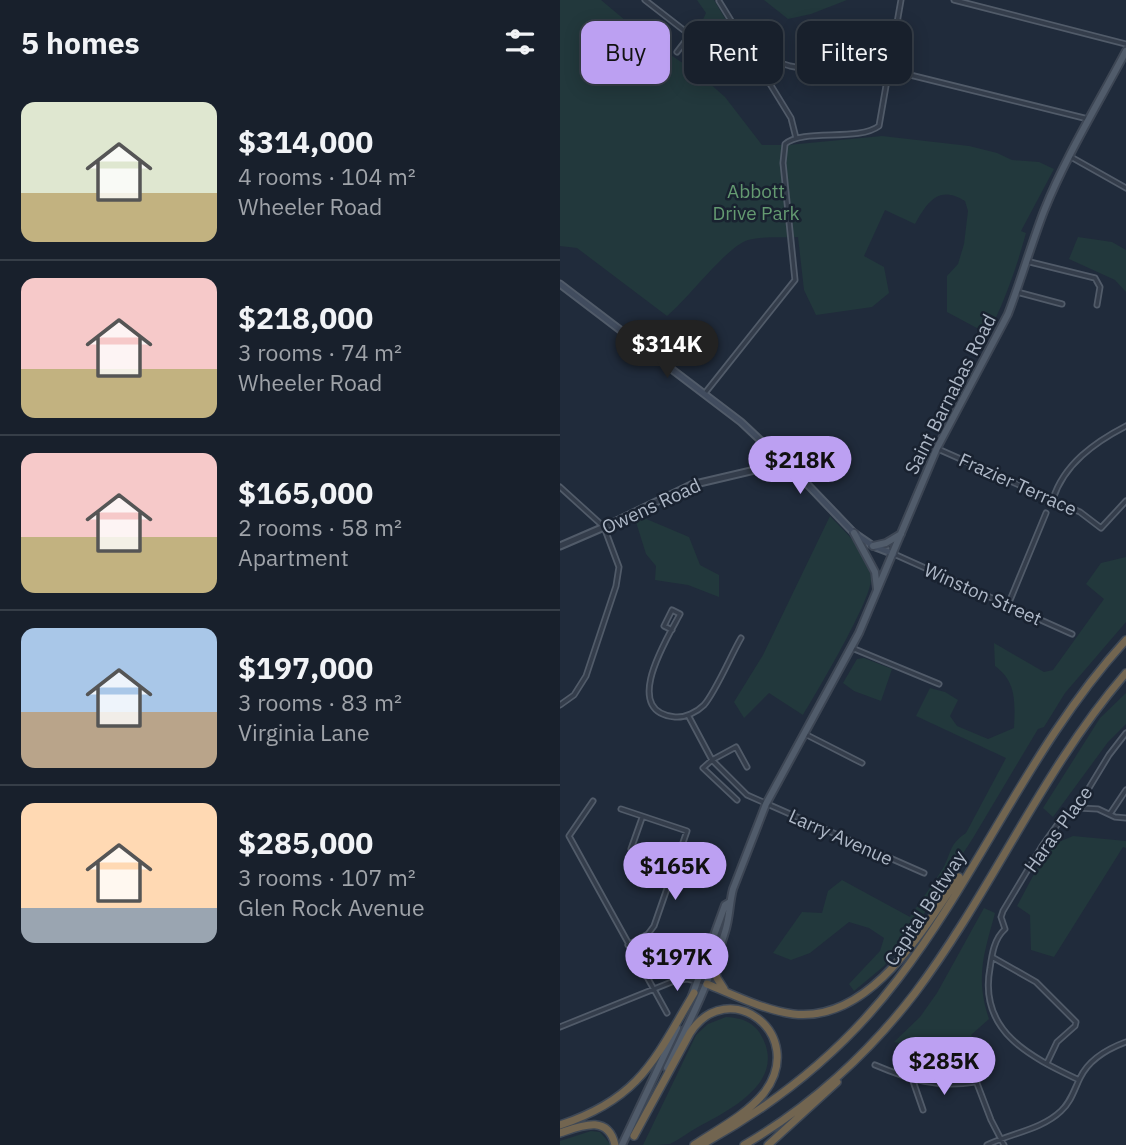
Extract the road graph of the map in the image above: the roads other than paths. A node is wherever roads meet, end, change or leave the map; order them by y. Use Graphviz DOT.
graph roads {
  1 [pos="645,0"];
  2 [pos="901,0"];
  3 [pos="954,0"];
  4 [pos="719,1"];
  5 [pos="732,21"];
  6 [pos="897,21"];
  7 [pos="684,30"];
  8 [pos="684,44"];
  9 [pos="1126,44"];
  10 [pos="1126,51"];
  11 [pos="677,52"];
  12 [pos="912,77"];
  13 [pos="771,84"];
  14 [pos="887,84"];
  15 [pos="1090,120"];
  16 [pos="796,138"];
  17 [pos="1071,157"];
  18 [pos="1126,188"];
  19 [pos="1026,261"];
  20 [pos="560,284"];
  21 [pos="1017,292"];
  22 [pos="1062,304"];
  23 [pos="1097,305"];
  24 [pos="705,393"];
  25 [pos="1126,426"];
  26 [pos="936,448"];
  27 [pos="785,463"];
  28 [pos="560,487"];
  29 [pos="1053,499"];
  30 [pos="1126,501"];
  31 [pos="1046,513"];
  32 [pos="604,527"];
  33 [pos="854,533"];
  34 [pos="902,533"];
  35 [pos="560,545"];
  36 [pos="873,546"];
  37 [pos="894,554"];
  38 [pos="878,592"];
  39 [pos="1008,606"];
  40 [pos="672,630"];
  41 [pos="1072,634"];
  42 [pos="741,638"];
  43 [pos="1126,640"];
  44 [pos="852,648"];
  45 [pos="1126,673"];
  46 [pos="939,684"];
  47 [pos="560,705"];
  48 [pos="688,715"];
  49 [pos="804,733"];
  50 [pos="1126,733"];
  51 [pos="712,760"];
  52 [pos="862,763"];
  53 [pos="747,767"];
  54 [pos="1126,790"];
  55 [pos="1016,793"];
  56 [pos="737,800"];
  57 [pos="593,801"];
  58 [pos="766,804"];
  59 [pos="1076,808"];
  60 [pos="621,809"];
  61 [pos="1110,814"];
  62 [pos="642,818"];
  63 [pos="1126,818"];
  64 [pos="673,873"];
  65 [pos="924,873"];
  66 [pos="730,902"];
  67 [pos="628,945"];
  68 [pos="992,957"];
  69 [pos="714,965"];
  70 [pos="703,983"];
  71 [pos="653,989"];
  72 [pos="727,992"];
  73 [pos="694,993"];
  74 [pos="667,1013"];
  75 [pos="895,1017"];
  76 [pos="560,1027"];
  77 [pos="1126,1042"];
  78 [pos="1046,1063"];
  79 [pos="876,1065"];
  80 [pos="973,1073"];
  81 [pos="1079,1080"];
  82 [pos="913,1081"];
  83 [pos="975,1082"];
  84 [pos="923,1110"];
  85 [pos="560,1125"];
  86 [pos="560,1133"];
  87 [pos="634,1136"];
  88 [pos="1001,1139"];
  89 [pos="615,1145"];
  90 [pos="622,1145"];
  91 [pos="630,1145"];
  92 [pos="694,1145"];
  93 [pos="701,1145"];
  94 [pos="744,1145"];
  95 [pos="768,1145"];
  96 [pos="987,1145"];
  97 [pos="1004,1145"];
  1 -- 7 [label="street"];
  2 -- 6 [label="street"];
  3 -- 9 [label="street"];
  4 -- 5 [label="street"];
  8 -- 11 [label="street"];
  10 -- 15 [label="main road, Saint Barnabas Road"];
  12 -- 15 [label="street"];
  13 -- 16 [label="street"];
  14 -- 16 [label="street"];
  15 -- 17 [label="main road, Saint Barnabas Road"];
  16 -- 24 [label="street"];
  17 -- 18 [label="street"];
  17 -- 19 [label="main road, Saint Barnabas Road"];
  19 -- 21 [label="main road, Saint Barnabas Road"];
  19 -- 23 [label="street"];
  20 -- 24 [label="main road"];
  21 -- 22 [label="street"];
  21 -- 26 [label="main road, Saint Barnabas Road"];
  24 -- 27 [label="main road"];
  25 -- 29 [label="street"];
  26 -- 29 [label="street, Frazier Terrace"];
  26 -- 34 [label="main road, Saint Barnabas Road"];
  27 -- 32 [label="street, Owens Road"];
  27 -- 33 [label="main road"];
  28 -- 32 [label="street"];
  29 -- 30 [label="street, Frazier Terrace"];
  31 -- 39 [label="street"];
  32 -- 35 [label="street, Owens Road"];
  32 -- 47 [label="street"];
  33 -- 36 [label="main road"];
  33 -- 38 [label="main road"];
  34 -- 36 [label="main road"];
  34 -- 37 [label="main road, Saint Barnabas Road"];
  36 -- 37 [label="main road"];
  37 -- 38 [label="main road, Saint Barnabas Road"];
  37 -- 39 [label="street, Winston Street"];
  38 -- 44 [label="main road, Saint Barnabas Road"];
  39 -- 41 [label="street, Winston Street"];
  40 -- 40 [label="street"];
  40 -- 48 [label="street"];
  42 -- 48 [label="street"];
  43 -- 55 [label="highway, Capital Beltway"];
  44 -- 46 [label="street"];
  44 -- 49 [label="main road, Saint Barnabas Road"];
  45 -- 75 [label="highway, Capital Beltway"];
  48 -- 51 [label="street"];
  49 -- 52 [label="street"];
  49 -- 58 [label="main road, Saint Barnabas Road"];
  50 -- 59 [label="street, Haras Place"];
  51 -- 53 [label="street"];
  51 -- 56 [label="street"];
  51 -- 58 [label="street, Larry Avenue"];
  54 -- 61 [label="street"];
  55 -- 72 [label="highway"];
  55 -- 93 [label="highway, Capital Beltway"];
  57 -- 67 [label="street"];
  58 -- 65 [label="street, Larry Avenue"];
  58 -- 66 [label="main road, Saint Barnabas Road"];
  59 -- 61 [label="street"];
  59 -- 68 [label="street, Haras Place"];
  60 -- 62 [label="street"];
  61 -- 63 [label="street"];
  62 -- 64 [label="street"];
  62 -- 64 [label="street"];
  64 -- 67 [label="street"];
  66 -- 69 [label="main road, Saint Barnabas Road"];
  66 -- 70 [label="main road, Saint Barnabas Road"];
  67 -- 71 [label="street"];
  68 -- 78 [label="street, Haras Place"];
  68 -- 78 [label="street"];
  69 -- 70 [label="main road, Saint Barnabas Road"];
  69 -- 72 [label="highway"];
  70 -- 71 [label="street"];
  70 -- 72 [label="highway"];
  70 -- 73 [label="main road, Saint Barnabas Road"];
  70 -- 87 [label="main road, Saint Barnabas Road"];
  71 -- 74 [label="street"];
  71 -- 76 [label="street"];
  73 -- 85 [label="highway"];
  73 -- 90 [label="main road, Saint Barnabas Road"];
  75 -- 94 [label="highway, Capital Beltway"];
  75 -- 95 [label="highway"];
  77 -- 81 [label="street"];
  78 -- 81 [label="street, Haras Place"];
  79 -- 82 [label="street"];
  80 -- 83 [label="street"];
  81 -- 88 [label="street"];
  82 -- 83 [label="street"];
  82 -- 84 [label="street"];
  83 -- 88 [label="street"];
  86 -- 89 [label="highway"];
  87 -- 91 [label="main road, Saint Barnabas Road"];
  87 -- 92 [label="highway"];
  88 -- 96 [label="street"];
  88 -- 97 [label="street"];
}
